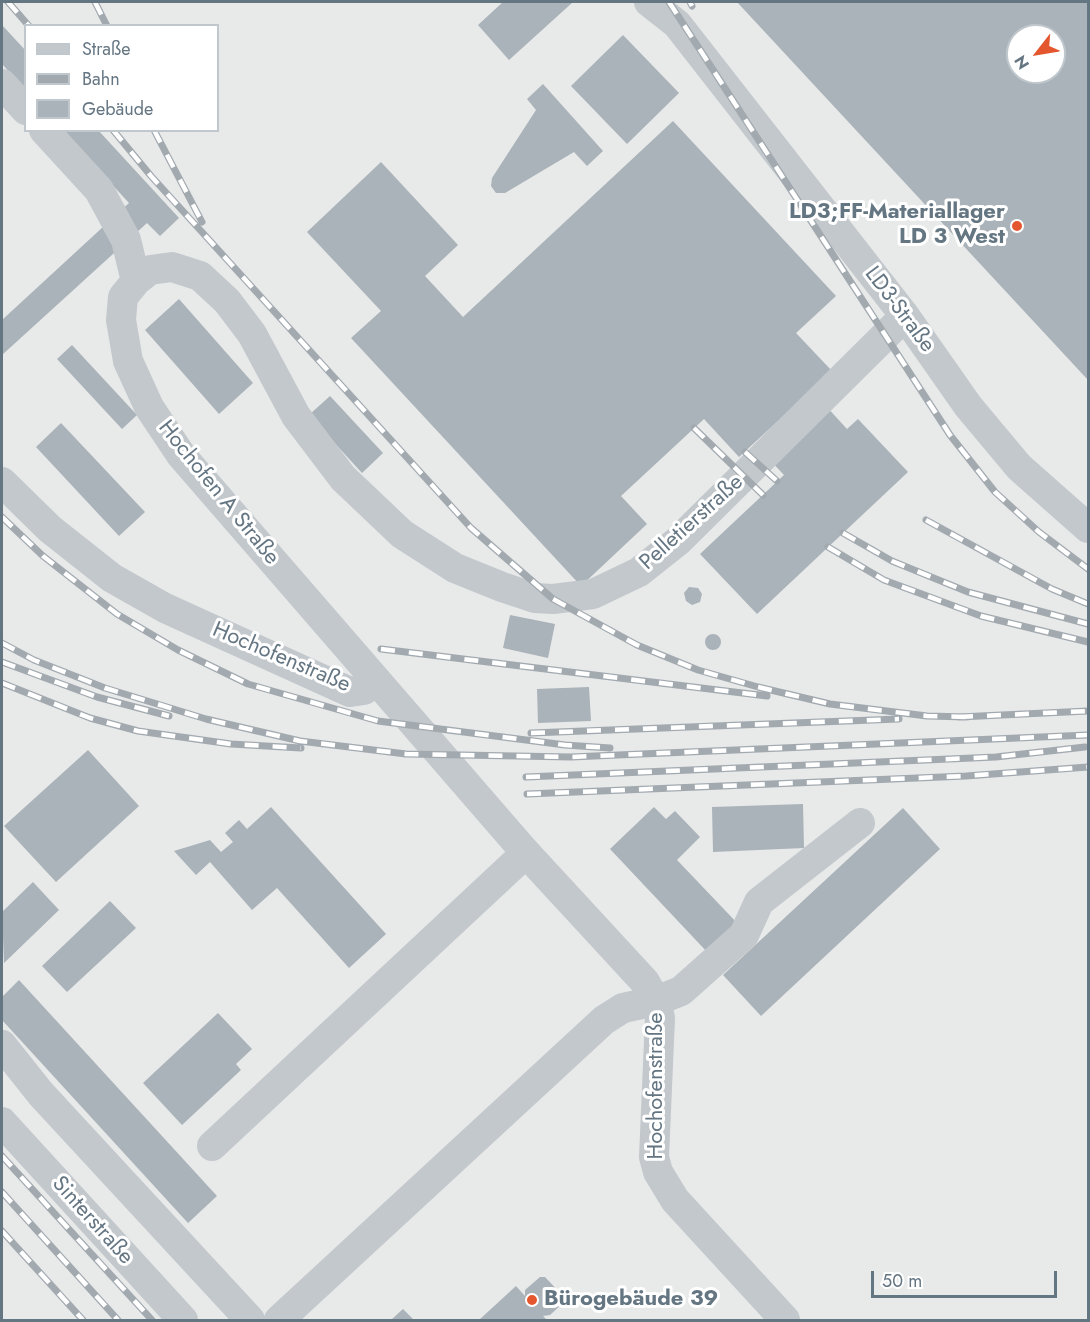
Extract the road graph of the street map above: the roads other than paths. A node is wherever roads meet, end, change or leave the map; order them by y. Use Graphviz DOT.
graph roads {
  1 [pos="649,2"];
  2 [pos="2,84"];
  3 [pos="24,108"];
  4 [pos="46,132"];
  5 [pos="136,281"];
  6 [pos="905,316"];
  7 [pos="2,482"];
  8 [pos="1089,528"];
  9 [pos="376,681"];
  10 [pos="860,823"];
  11 [pos="526,853"];
  12 [pos="656,1001"];
  13 [pos="2,1046"];
  14 [pos="2,1122"];
  15 [pos="212,1146"];
  16 [pos="183,1320"];
  17 [pos="250,1320"];
  18 [pos="279,1320"];
  19 [pos="785,1320"];
  1 -- 6 [label="street, LD3-Straße"];
  2 -- 3 [label="street"];
  4 -- 5 [label="street"];
  5 -- 6 [label="street, Pelletierstraße"];
  5 -- 9 [label="street, Hochofen A Straße"];
  6 -- 8 [label="street, LD3-Straße"];
  7 -- 9 [label="street, Hochofenstraße"];
  9 -- 11 [label="street, Hochofenstraße"];
  10 -- 12 [label="street"];
  11 -- 12 [label="street, Hochofenstraße"];
  11 -- 15 [label="street"];
  12 -- 18 [label="street"];
  12 -- 19 [label="street, Hochofenstraße"];
  13 -- 17 [label="street"];
  14 -- 16 [label="street, Sinterstraße"];
}
